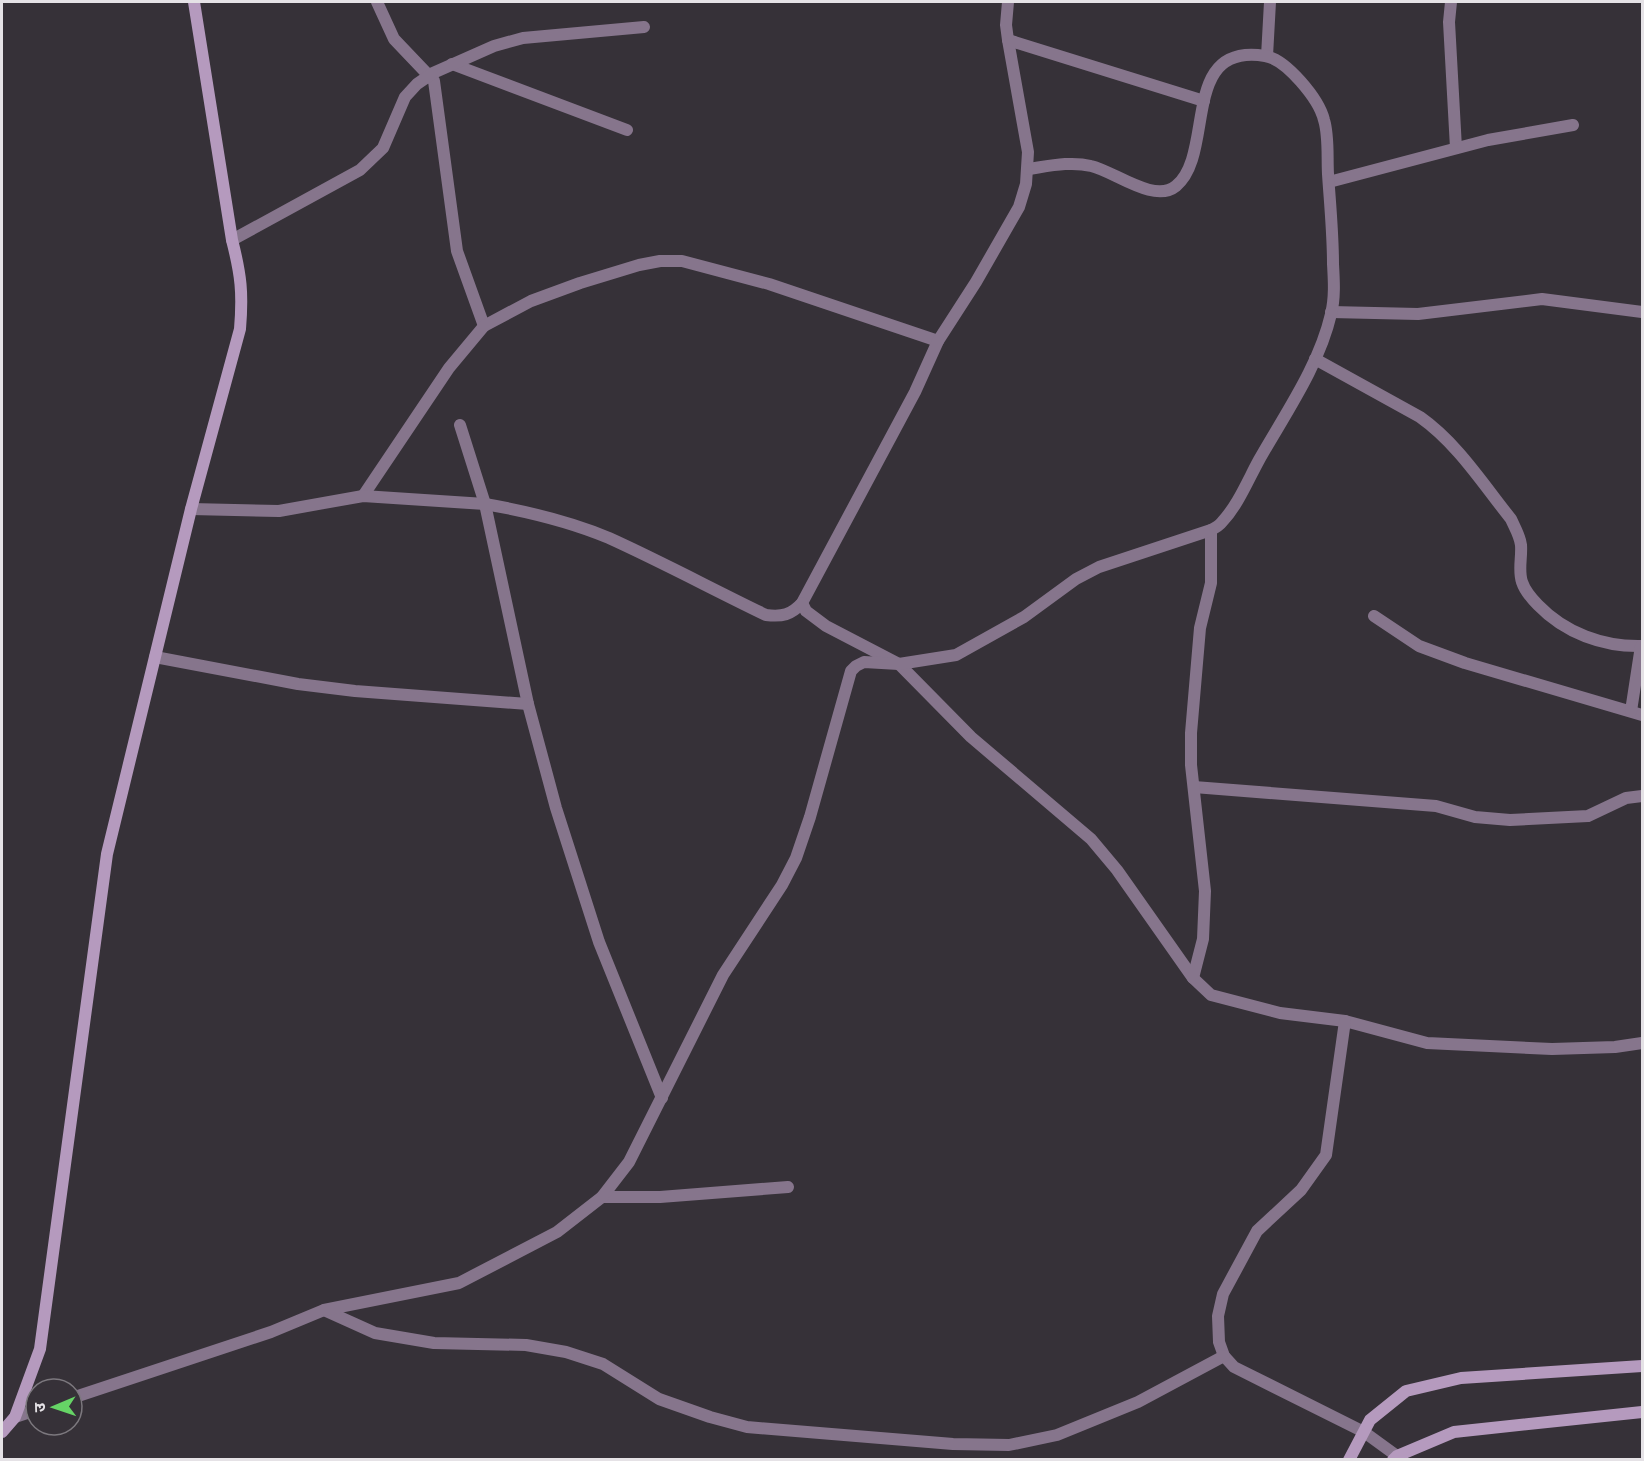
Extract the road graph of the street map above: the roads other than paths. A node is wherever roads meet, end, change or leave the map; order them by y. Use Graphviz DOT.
graph roads {
  1 [pos="194,2"];
  2 [pos="377,2"];
  3 [pos="1007,2"];
  4 [pos="1270,2"];
  5 [pos="1451,2"];
  6 [pos="644,27"];
  7 [pos="1008,40"];
  8 [pos="1267,56"];
  9 [pos="452,64"];
  10 [pos="429,75"];
  11 [pos="1204,101"];
  12 [pos="1573,125"];
  13 [pos="627,130"];
  14 [pos="1456,148"];
  15 [pos="1028,169"];
  16 [pos="1329,182"];
  17 [pos="232,240"];
  18 [pos="1331,312"];
  19 [pos="1642,312"];
  20 [pos="484,326"];
  21 [pos="938,341"];
  22 [pos="1315,359"];
  23 [pos="460,425"];
  24 [pos="363,496"];
  25 [pos="485,504"];
  26 [pos="191,509"];
  27 [pos="1211,530"];
  28 [pos="802,603"];
  29 [pos="1374,616"];
  30 [pos="1642,646"];
  31 [pos="155,657"];
  32 [pos="899,664"];
  33 [pos="528,705"];
  34 [pos="1637,713"];
  35 [pos="1194,787"];
  36 [pos="1642,796"];
  37 [pos="1194,978"];
  38 [pos="1345,1021"];
  39 [pos="1642,1043"];
  40 [pos="662,1098"];
  41 [pos="788,1187"];
  42 [pos="602,1197"];
  43 [pos="324,1310"];
  44 [pos="1224,1356"];
  45 [pos="1642,1366"];
  46 [pos="84,1394"];
  47 [pos="1642,1412"];
  48 [pos="24,1414"];
  49 [pos="15,1417"];
  50 [pos="2,1432"];
  51 [pos="1364,1432"];
  52 [pos="1395,1458"];
  53 [pos="1348,1460"];
  1 -- 17 [label="main road"];
  2 -- 10 [label="street"];
  3 -- 7 [label="street"];
  4 -- 8 [label="street"];
  5 -- 14 [label="street"];
  6 -- 9 [label="street"];
  7 -- 11 [label="street"];
  7 -- 15 [label="street"];
  8 -- 11 [label="street"];
  8 -- 16 [label="street"];
  9 -- 10 [label="street"];
  9 -- 13 [label="street"];
  10 -- 17 [label="street"];
  10 -- 20 [label="street"];
  11 -- 15 [label="street"];
  12 -- 14 [label="street"];
  14 -- 16 [label="street"];
  15 -- 21 [label="street"];
  16 -- 18 [label="street"];
  17 -- 26 [label="main road"];
  18 -- 19 [label="street"];
  18 -- 22 [label="street"];
  20 -- 21 [label="street"];
  20 -- 24 [label="street"];
  21 -- 28 [label="street"];
  22 -- 27 [label="street"];
  22 -- 30 [label="street"];
  23 -- 25 [label="street"];
  24 -- 25 [label="street"];
  24 -- 26 [label="street"];
  25 -- 28 [label="street"];
  25 -- 33 [label="street"];
  26 -- 31 [label="main road"];
  27 -- 32 [label="street"];
  27 -- 35 [label="street"];
  28 -- 32 [label="street"];
  29 -- 34 [label="street"];
  30 -- 34 [label="street"];
  31 -- 33 [label="street"];
  31 -- 49 [label="main road"];
  32 -- 37 [label="street"];
  32 -- 40 [label="street"];
  33 -- 40 [label="street"];
  35 -- 36 [label="street"];
  35 -- 37 [label="street"];
  37 -- 38 [label="street"];
  38 -- 39 [label="street"];
  38 -- 44 [label="street"];
  40 -- 42 [label="street"];
  41 -- 42 [label="street"];
  42 -- 43 [label="street"];
  43 -- 44 [label="street"];
  43 -- 46 [label="street"];
  44 -- 51 [label="street"];
  45 -- 51 [label="main road"];
  47 -- 52 [label="main road"];
  48 -- 49 [label="street"];
  49 -- 50 [label="main road"];
  51 -- 52 [label="street"];
  51 -- 53 [label="main road"];
}
